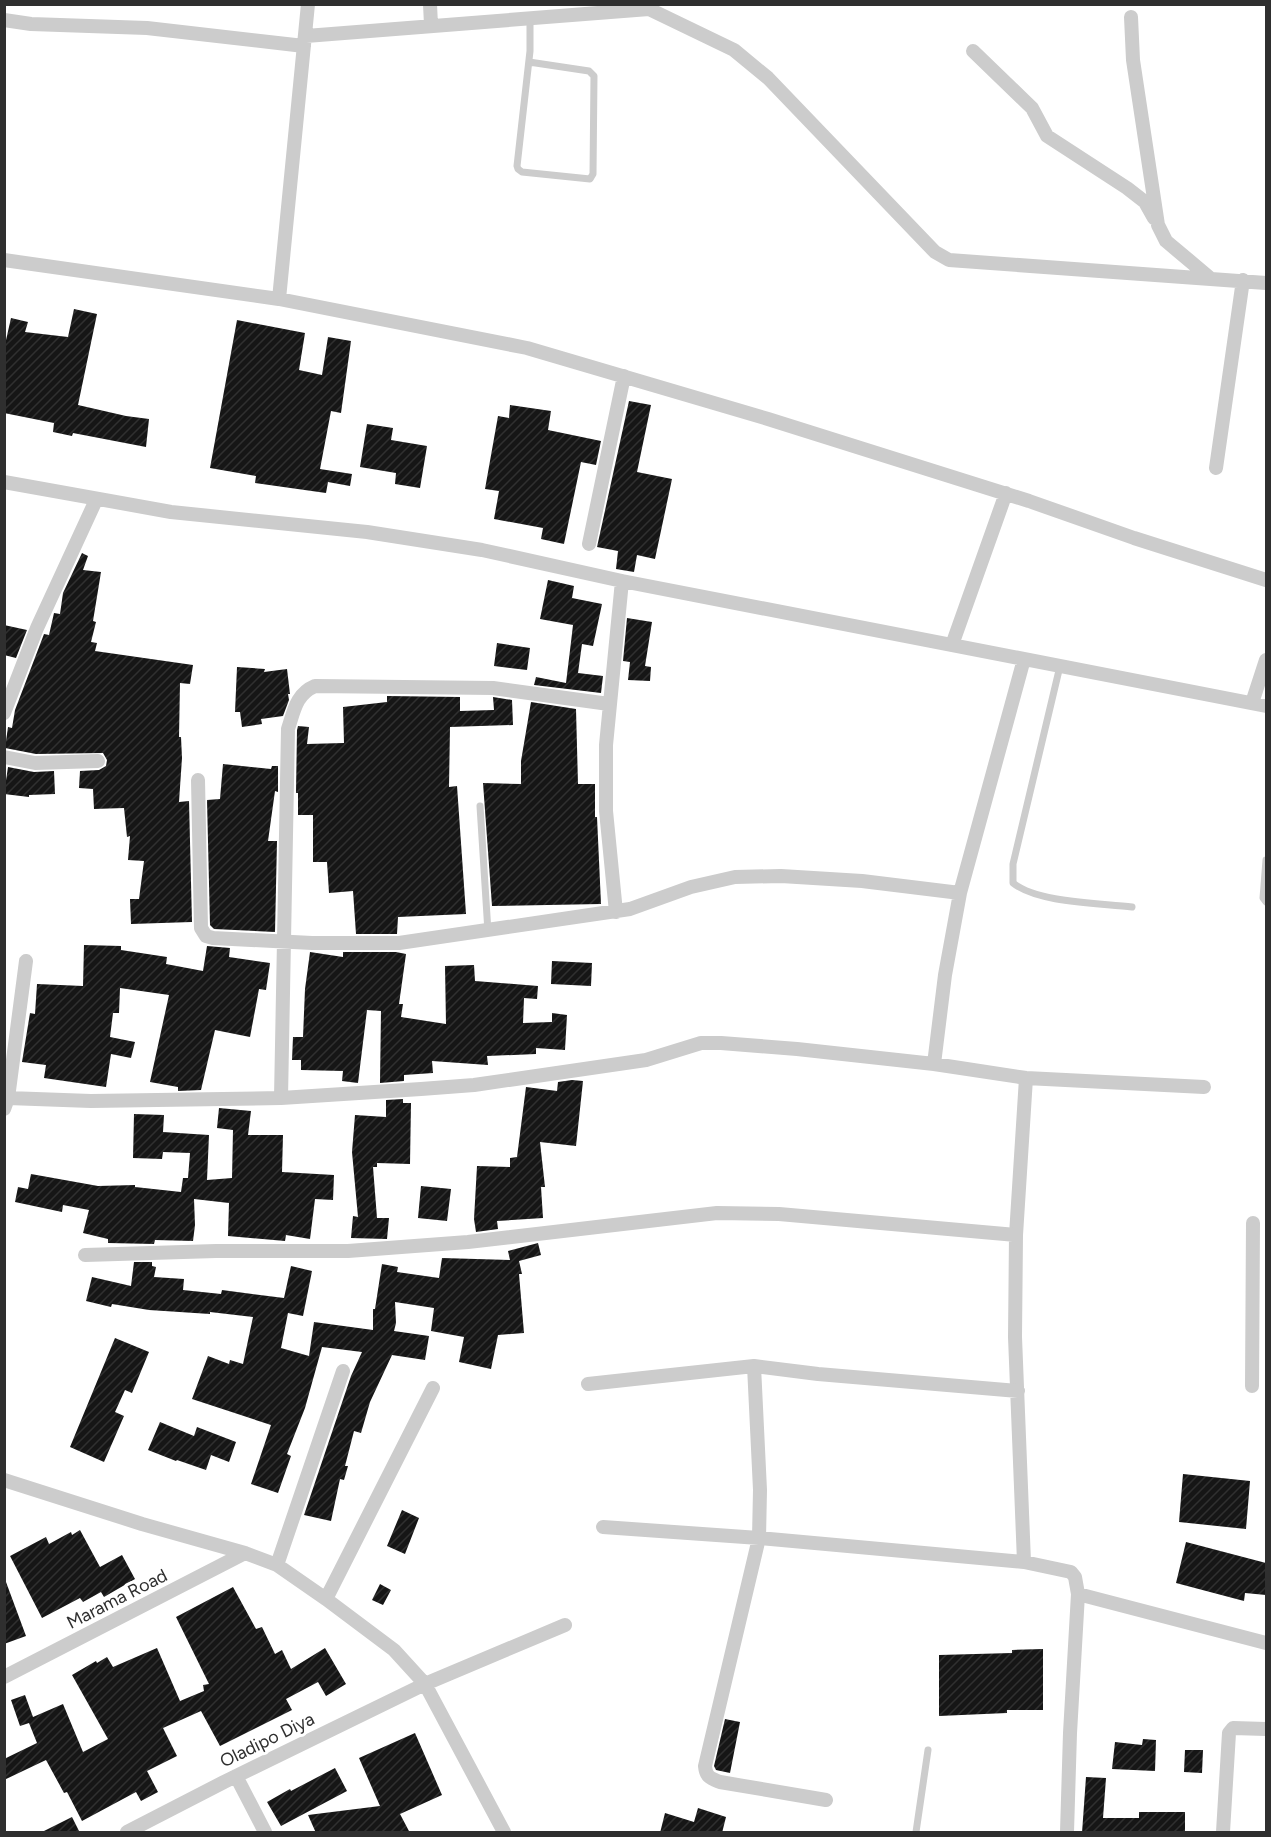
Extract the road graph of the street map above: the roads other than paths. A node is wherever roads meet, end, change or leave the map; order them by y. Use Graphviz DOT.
graph roads {
  1 [pos="308,4"];
  2 [pos="430,4"];
  3 [pos="650,7"];
  4 [pos="1131,17"];
  5 [pos="530,18"];
  6 [pos="4,20"];
  7 [pos="432,25"];
  8 [pos="305,41"];
  9 [pos="973,51"];
  10 [pos="529,62"];
  11 [pos="1158,225"];
  12 [pos="4,260"];
  13 [pos="1210,278"];
  14 [pos="1243,280"];
  15 [pos="1266,283"];
  16 [pos="279,299"];
  17 [pos="624,376"];
  18 [pos="1216,468"];
  19 [pos="4,482"];
  20 [pos="1006,494"];
  21 [pos="96,500"];
  22 [pos="589,544"];
  23 [pos="1266,580"];
  24 [pos="622,581"];
  25 [pos="952,645"];
  26 [pos="1024,659"];
  27 [pos="1266,660"];
  28 [pos="1060,666"];
  29 [pos="1252,703"];
  30 [pos="609,704"];
  31 [pos="1266,706"];
  32 [pos="4,713"];
  33 [pos="4,757"];
  34 [pos="98,761"];
  35 [pos="198,780"];
  36 [pos="480,806"];
  37 [pos="1266,860"];
  38 [pos="960,894"];
  39 [pos="1266,902"];
  40 [pos="1132,907"];
  41 [pos="616,912"];
  42 [pos="488,932"];
  43 [pos="284,941"];
  44 [pos="26,961"];
  45 [pos="934,1064"];
  46 [pos="1026,1078"];
  47 [pos="1204,1087"];
  48 [pos="281,1098"];
  49 [pos="6,1103"];
  50 [pos="1253,1222"];
  51 [pos="1016,1235"];
  52 [pos="85,1255"];
  53 [pos="1260,1293"];
  54 [pos="754,1366"];
  55 [pos="343,1371"];
  56 [pos="588,1384"];
  57 [pos="1252,1386"];
  58 [pos="433,1388"];
  59 [pos="1018,1391"];
  60 [pos="4,1480"];
  61 [pos="603,1527"];
  62 [pos="759,1538"];
  63 [pos="245,1553"];
  64 [pos="1024,1562"];
  65 [pos="277,1565"];
  66 [pos="1078,1594"];
  67 [pos="326,1599"];
  68 [pos="566,1625"];
  69 [pos="1266,1643"];
  70 [pos="4,1677"];
  71 [pos="425,1684"];
  72 [pos="1266,1729"];
  73 [pos="928,1750"];
  74 [pos="236,1776"];
  75 [pos="826,1800"];
  76 [pos="127,1833"];
  77 [pos="265,1833"];
  78 [pos="504,1833"];
  79 [pos="916,1833"];
  80 [pos="1067,1833"];
  81 [pos="1223,1833"];
  1 -- 8 [label="street"];
  2 -- 7 [label="street"];
  3 -- 5 [label="street"];
  3 -- 13 [label="street"];
  4 -- 11 [label="street"];
  5 -- 7 [label="street"];
  5 -- 10 [label="lane"];
  6 -- 8 [label="street"];
  7 -- 8 [label="street"];
  8 -- 16 [label="street"];
  9 -- 11 [label="street"];
  10 -- 10 [label="lane"];
  11 -- 13 [label="street"];
  12 -- 16 [label="street"];
  13 -- 14 [label="street"];
  14 -- 15 [label="street"];
  14 -- 18 [label="street"];
  16 -- 17 [label="street"];
  17 -- 20 [label="street"];
  17 -- 22 [label="street"];
  19 -- 21 [label="street"];
  20 -- 23 [label="street"];
  20 -- 25 [label="street"];
  21 -- 24 [label="street"];
  21 -- 32 [label="street"];
  24 -- 25 [label="street"];
  24 -- 30 [label="street"];
  25 -- 26 [label="street"];
  26 -- 28 [label="street"];
  26 -- 38 [label="street"];
  27 -- 29 [label="street"];
  28 -- 29 [label="street"];
  28 -- 40 [label="lane"];
  29 -- 31 [label="street"];
  30 -- 41 [label="street"];
  30 -- 43 [label="street"];
  33 -- 34 [label="street"];
  35 -- 43 [label="street"];
  36 -- 42 [label="lane"];
  37 -- 39 [label="lane"];
  38 -- 41 [label="street"];
  38 -- 45 [label="street"];
  41 -- 42 [label="street"];
  42 -- 43 [label="street"];
  43 -- 48 [label="street"];
  44 -- 49 [label="street"];
  45 -- 46 [label="street"];
  45 -- 48 [label="street"];
  46 -- 47 [label="street"];
  46 -- 51 [label="street"];
  48 -- 49 [label="street"];
  50 -- 53 [label="street"];
  51 -- 52 [label="street"];
  51 -- 59 [label="street"];
  53 -- 57 [label="street"];
  54 -- 56 [label="street"];
  54 -- 59 [label="street"];
  54 -- 62 [label="street"];
  55 -- 65 [label="street"];
  58 -- 67 [label="street"];
  59 -- 64 [label="street"];
  60 -- 63 [label="street"];
  61 -- 62 [label="street"];
  62 -- 64 [label="street"];
  62 -- 75 [label="street"];
  63 -- 65 [label="street"];
  63 -- 70 [label="street, Marama Road"];
  64 -- 66 [label="street"];
  65 -- 67 [label="street"];
  66 -- 69 [label="street"];
  66 -- 80 [label="street"];
  67 -- 71 [label="street"];
  68 -- 71 [label="street, Oladipo Diya"];
  71 -- 74 [label="street, Oladipo Diya"];
  71 -- 78 [label="street"];
  72 -- 81 [label="street"];
  73 -- 79 [label="lane"];
  74 -- 76 [label="street, Oladipo Diya"];
  74 -- 77 [label="street"];
}
